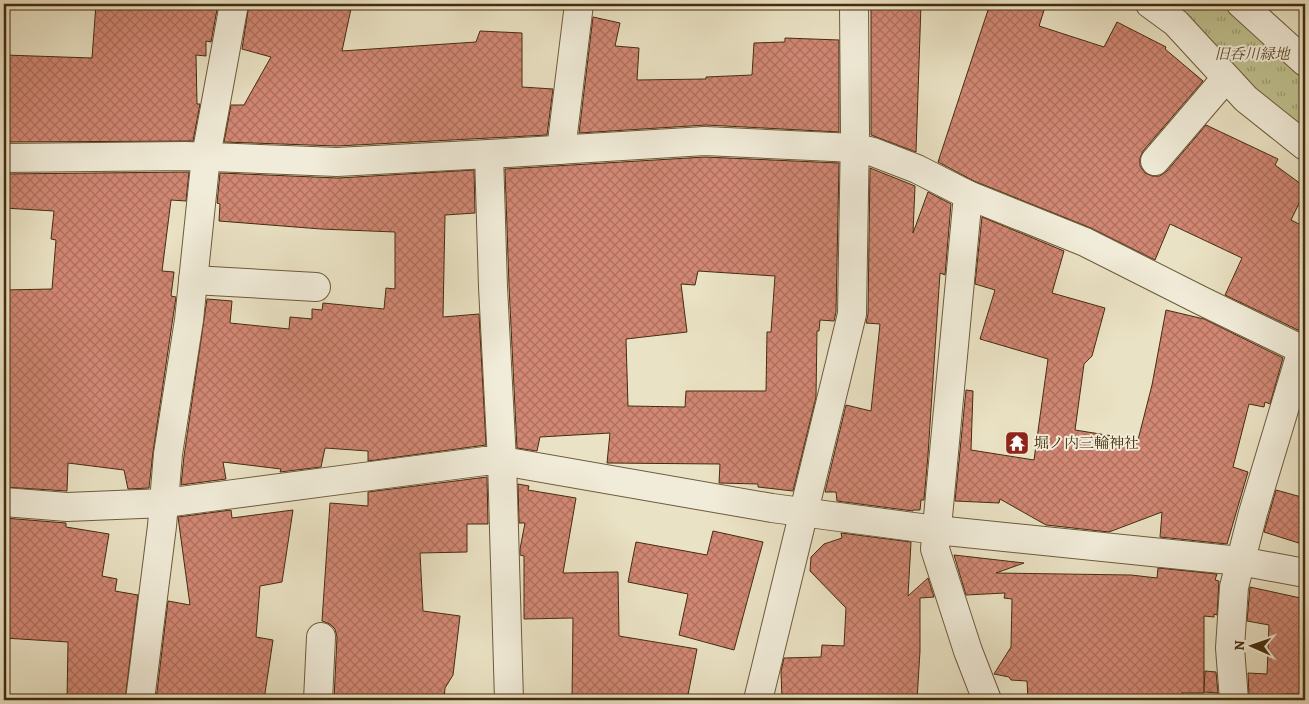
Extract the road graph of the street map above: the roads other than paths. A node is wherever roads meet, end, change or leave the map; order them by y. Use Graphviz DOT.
graph roads {
  1 [pos="234,4"];
  2 [pos="578,4"];
  3 [pos="854,4"];
  4 [pos="1150,4"];
  5 [pos="1241,4"];
  6 [pos="1305,62"];
  7 [pos="1226,78"];
  8 [pos="1305,146"];
  9 [pos="855,148"];
  10 [pos="562,150"];
  11 [pos="489,154"];
  12 [pos="206,156"];
  13 [pos="4,158"];
  14 [pos="1155,161"];
  15 [pos="968,195"];
  16 [pos="193,280"];
  17 [pos="316,287"];
  18 [pos="1304,349"];
  19 [pos="502,462"];
  20 [pos="4,502"];
  21 [pos="164,503"];
  22 [pos="805,513"];
  23 [pos="936,530"];
  24 [pos="1240,561"];
  25 [pos="1305,573"];
  26 [pos="321,637"];
  27 [pos="140,700"];
  28 [pos="318,700"];
  29 [pos="509,700"];
  30 [pos="758,700"];
  31 [pos="987,700"];
  32 [pos="1234,700"];
  1 -- 12 [label="street"];
  2 -- 10 [label="street"];
  3 -- 9 [label="street"];
  4 -- 7 [label="street"];
  5 -- 6 [label="street"];
  7 -- 8 [label="street"];
  7 -- 14 [label="street"];
  9 -- 10 [label="street"];
  9 -- 15 [label="street"];
  9 -- 22 [label="street"];
  10 -- 11 [label="street"];
  11 -- 12 [label="street"];
  11 -- 19 [label="street"];
  12 -- 13 [label="street"];
  12 -- 16 [label="street"];
  15 -- 18 [label="street"];
  15 -- 23 [label="street"];
  16 -- 17 [label="street"];
  16 -- 21 [label="street"];
  18 -- 24 [label="street"];
  19 -- 21 [label="street"];
  19 -- 22 [label="street"];
  19 -- 29 [label="street"];
  20 -- 21 [label="street"];
  21 -- 27 [label="street"];
  22 -- 23 [label="street"];
  22 -- 30 [label="street"];
  23 -- 24 [label="street"];
  23 -- 31 [label="street"];
  24 -- 25 [label="street"];
  24 -- 32 [label="street"];
  26 -- 28 [label="street"];
}
